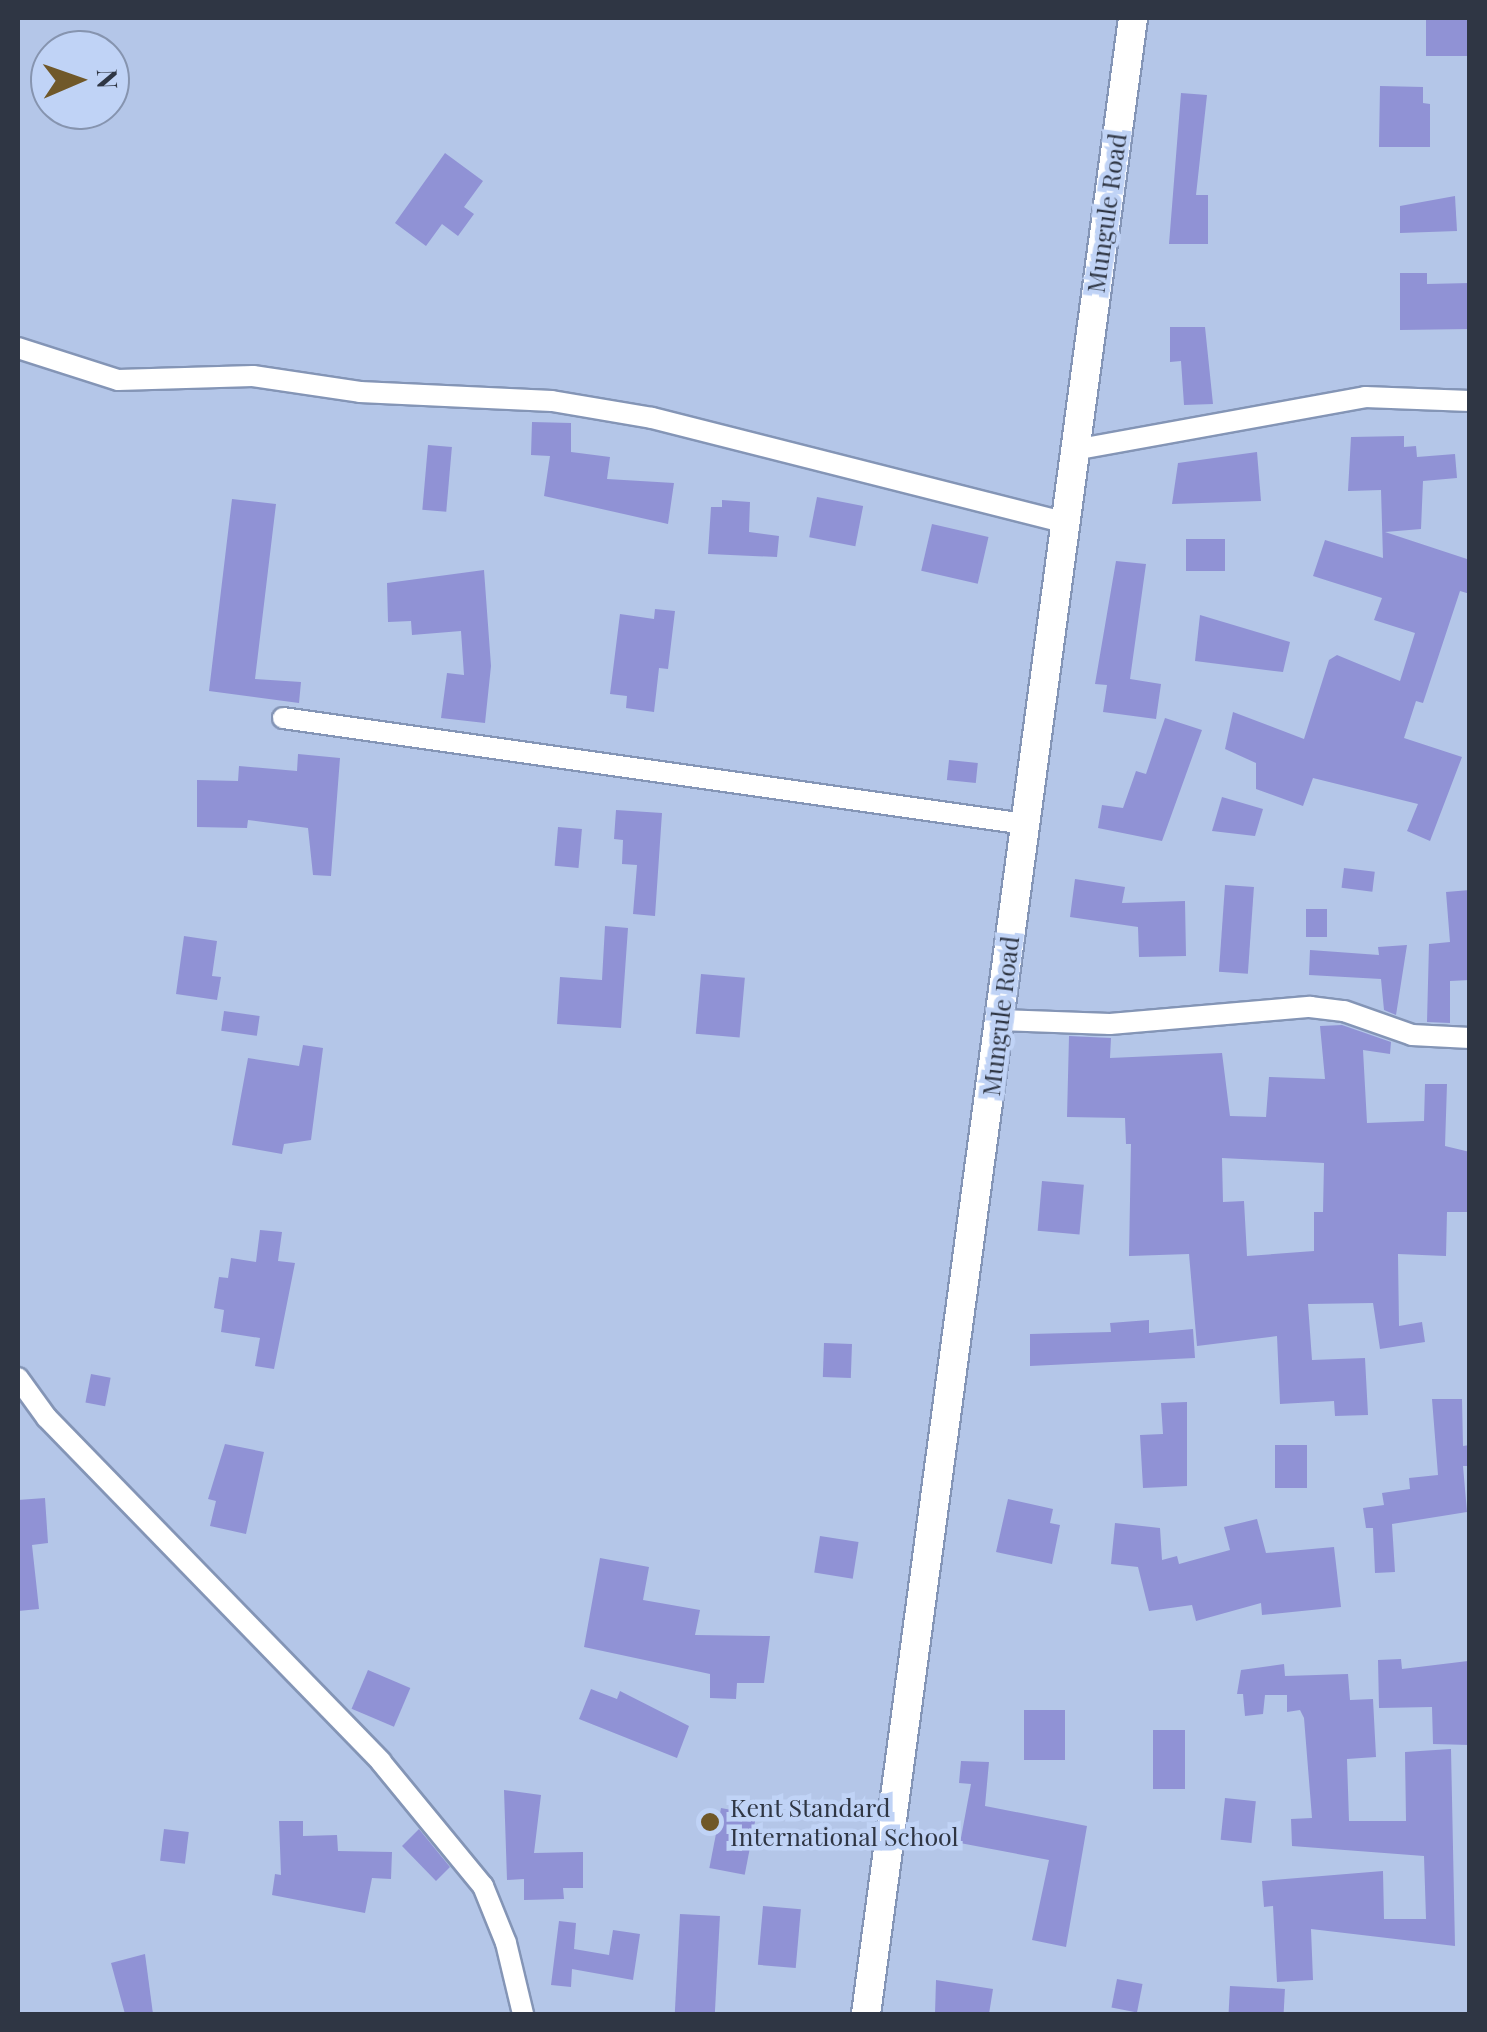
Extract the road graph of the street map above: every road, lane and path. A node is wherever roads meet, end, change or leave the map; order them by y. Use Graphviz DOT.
graph roads {
  1 [pos="1133,18"];
  2 [pos="18,348"];
  3 [pos="1470,401"];
  4 [pos="1074,450"];
  5 [pos="1063,522"];
  6 [pos="283,718"];
  7 [pos="1025,824"];
  8 [pos="1000,1020"];
  9 [pos="1470,1038"];
  10 [pos="18,1378"];
  11 [pos="523,2014"];
  12 [pos="866,2014"];
  1 -- 4 [label="street, Mungule Road"];
  2 -- 5 [label="street"];
  3 -- 4 [label="street"];
  4 -- 5 [label="street, Mungule Road"];
  5 -- 7 [label="street, Mungule Road"];
  6 -- 7 [label="street"];
  7 -- 8 [label="street, Mungule Road"];
  8 -- 9 [label="street"];
  8 -- 12 [label="street, Mungule Road"];
  10 -- 11 [label="street"];
}
